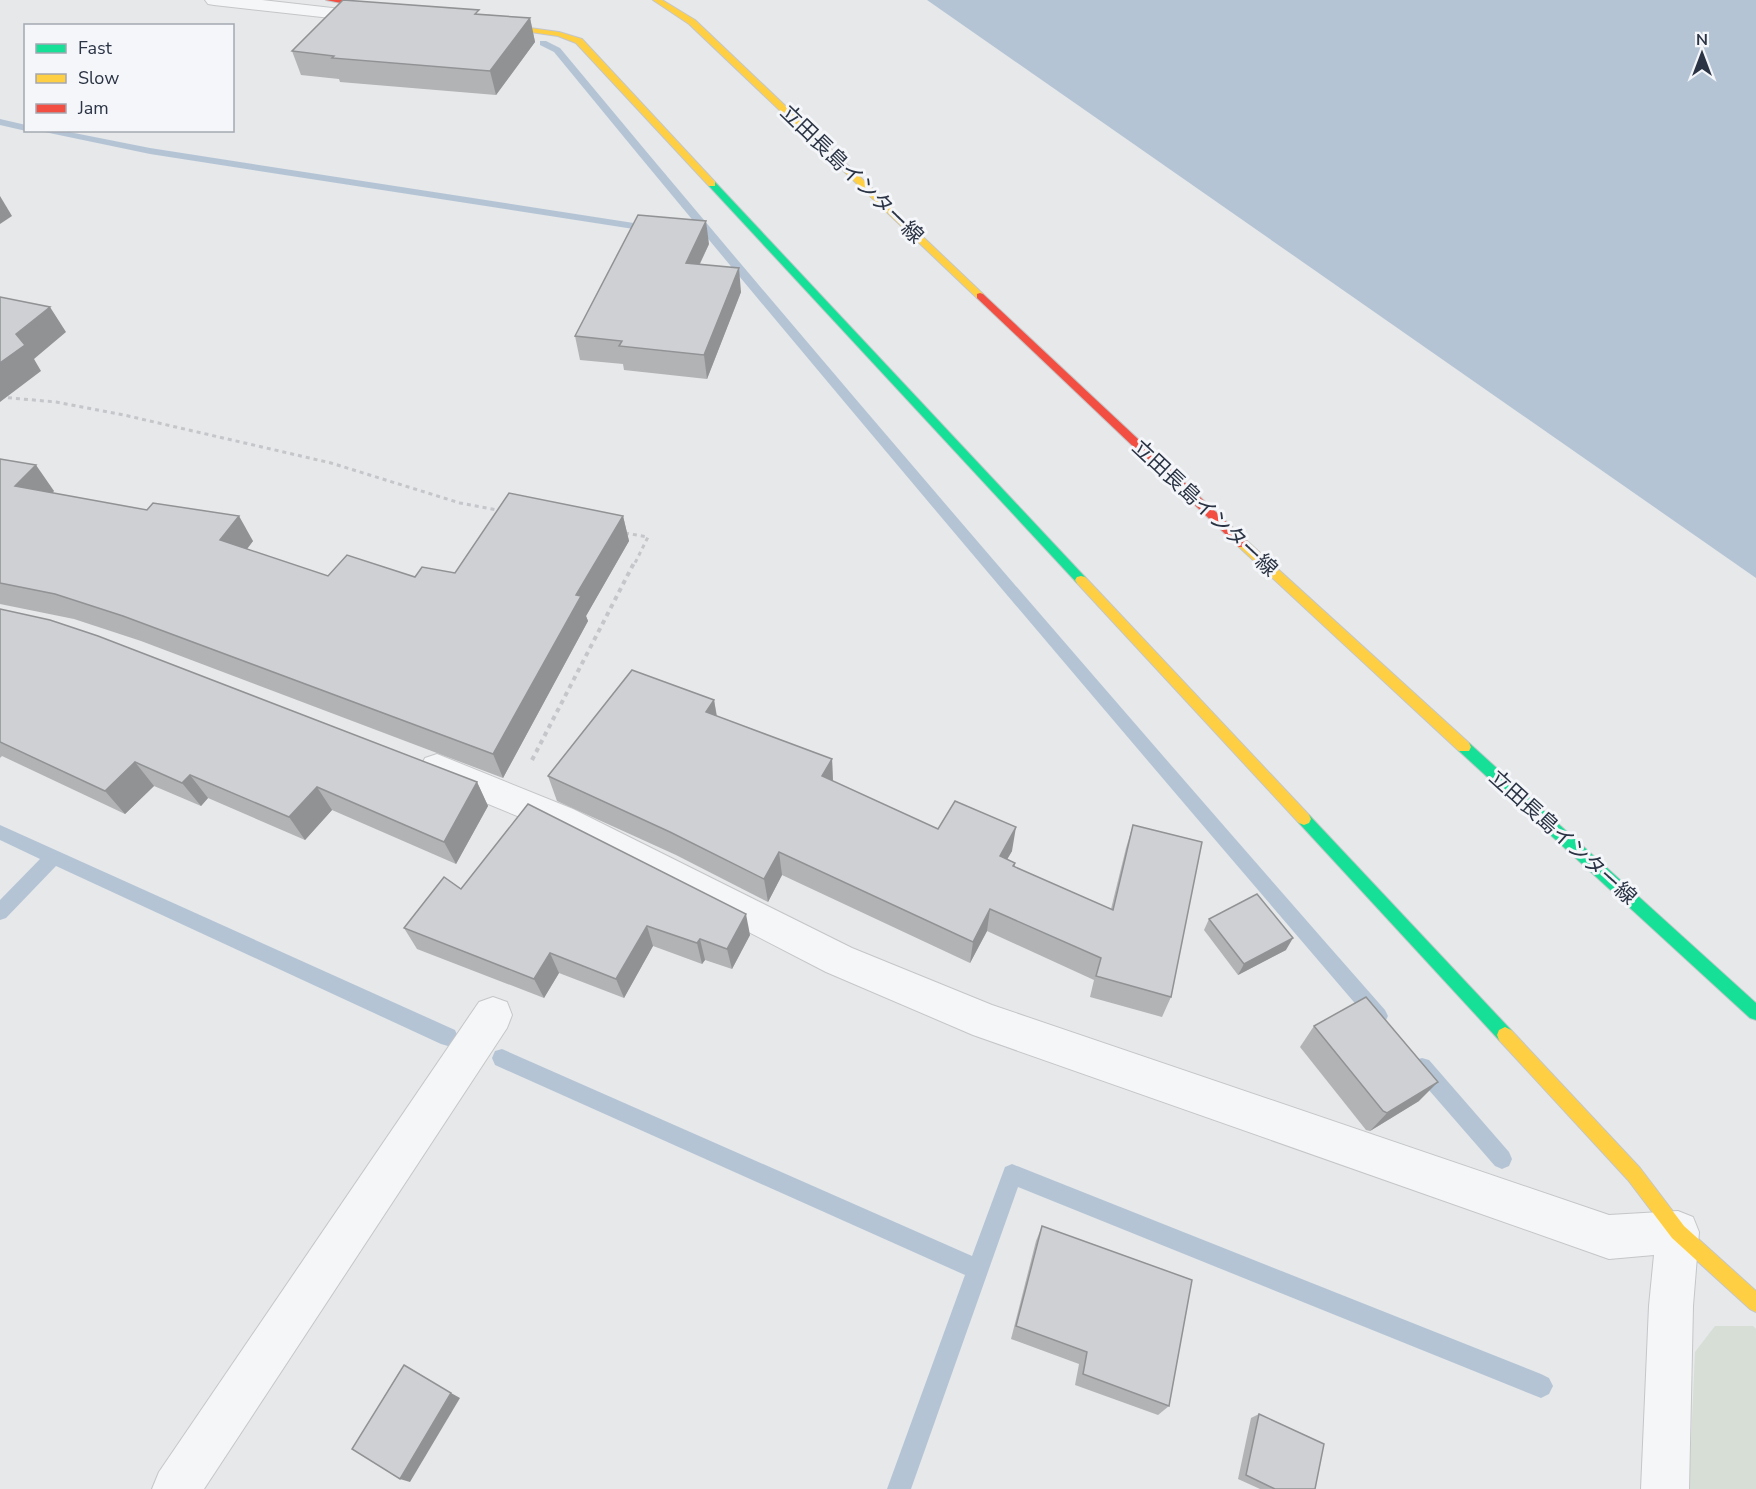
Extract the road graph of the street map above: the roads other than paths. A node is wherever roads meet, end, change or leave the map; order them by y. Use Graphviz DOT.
graph roads {
  1 [pos="214,0"];
  2 [pos="330,0"];
  3 [pos="657,0"];
  4 [pos="397,15"];
  5 [pos="475,24"];
  6 [pos="531,29"];
  7 [pos="404,755"];
  8 [pos="1756,1013"];
  9 [pos="493,1015"];
  10 [pos="1678,1232"];
  11 [pos="1756,1303"];
  12 [pos="176,1489"];
  13 [pos="1665,1489"];
  1 -- 4 [label="street"];
  2 -- 4 [label="street"];
  3 -- 8 [label="street, 立田長島インター線"];
  5 -- 6 [label="street"];
  6 -- 10 [label="street"];
  7 -- 10 [label="street"];
  9 -- 12 [label="street"];
  10 -- 11 [label="street"];
  10 -- 13 [label="street"];
}
